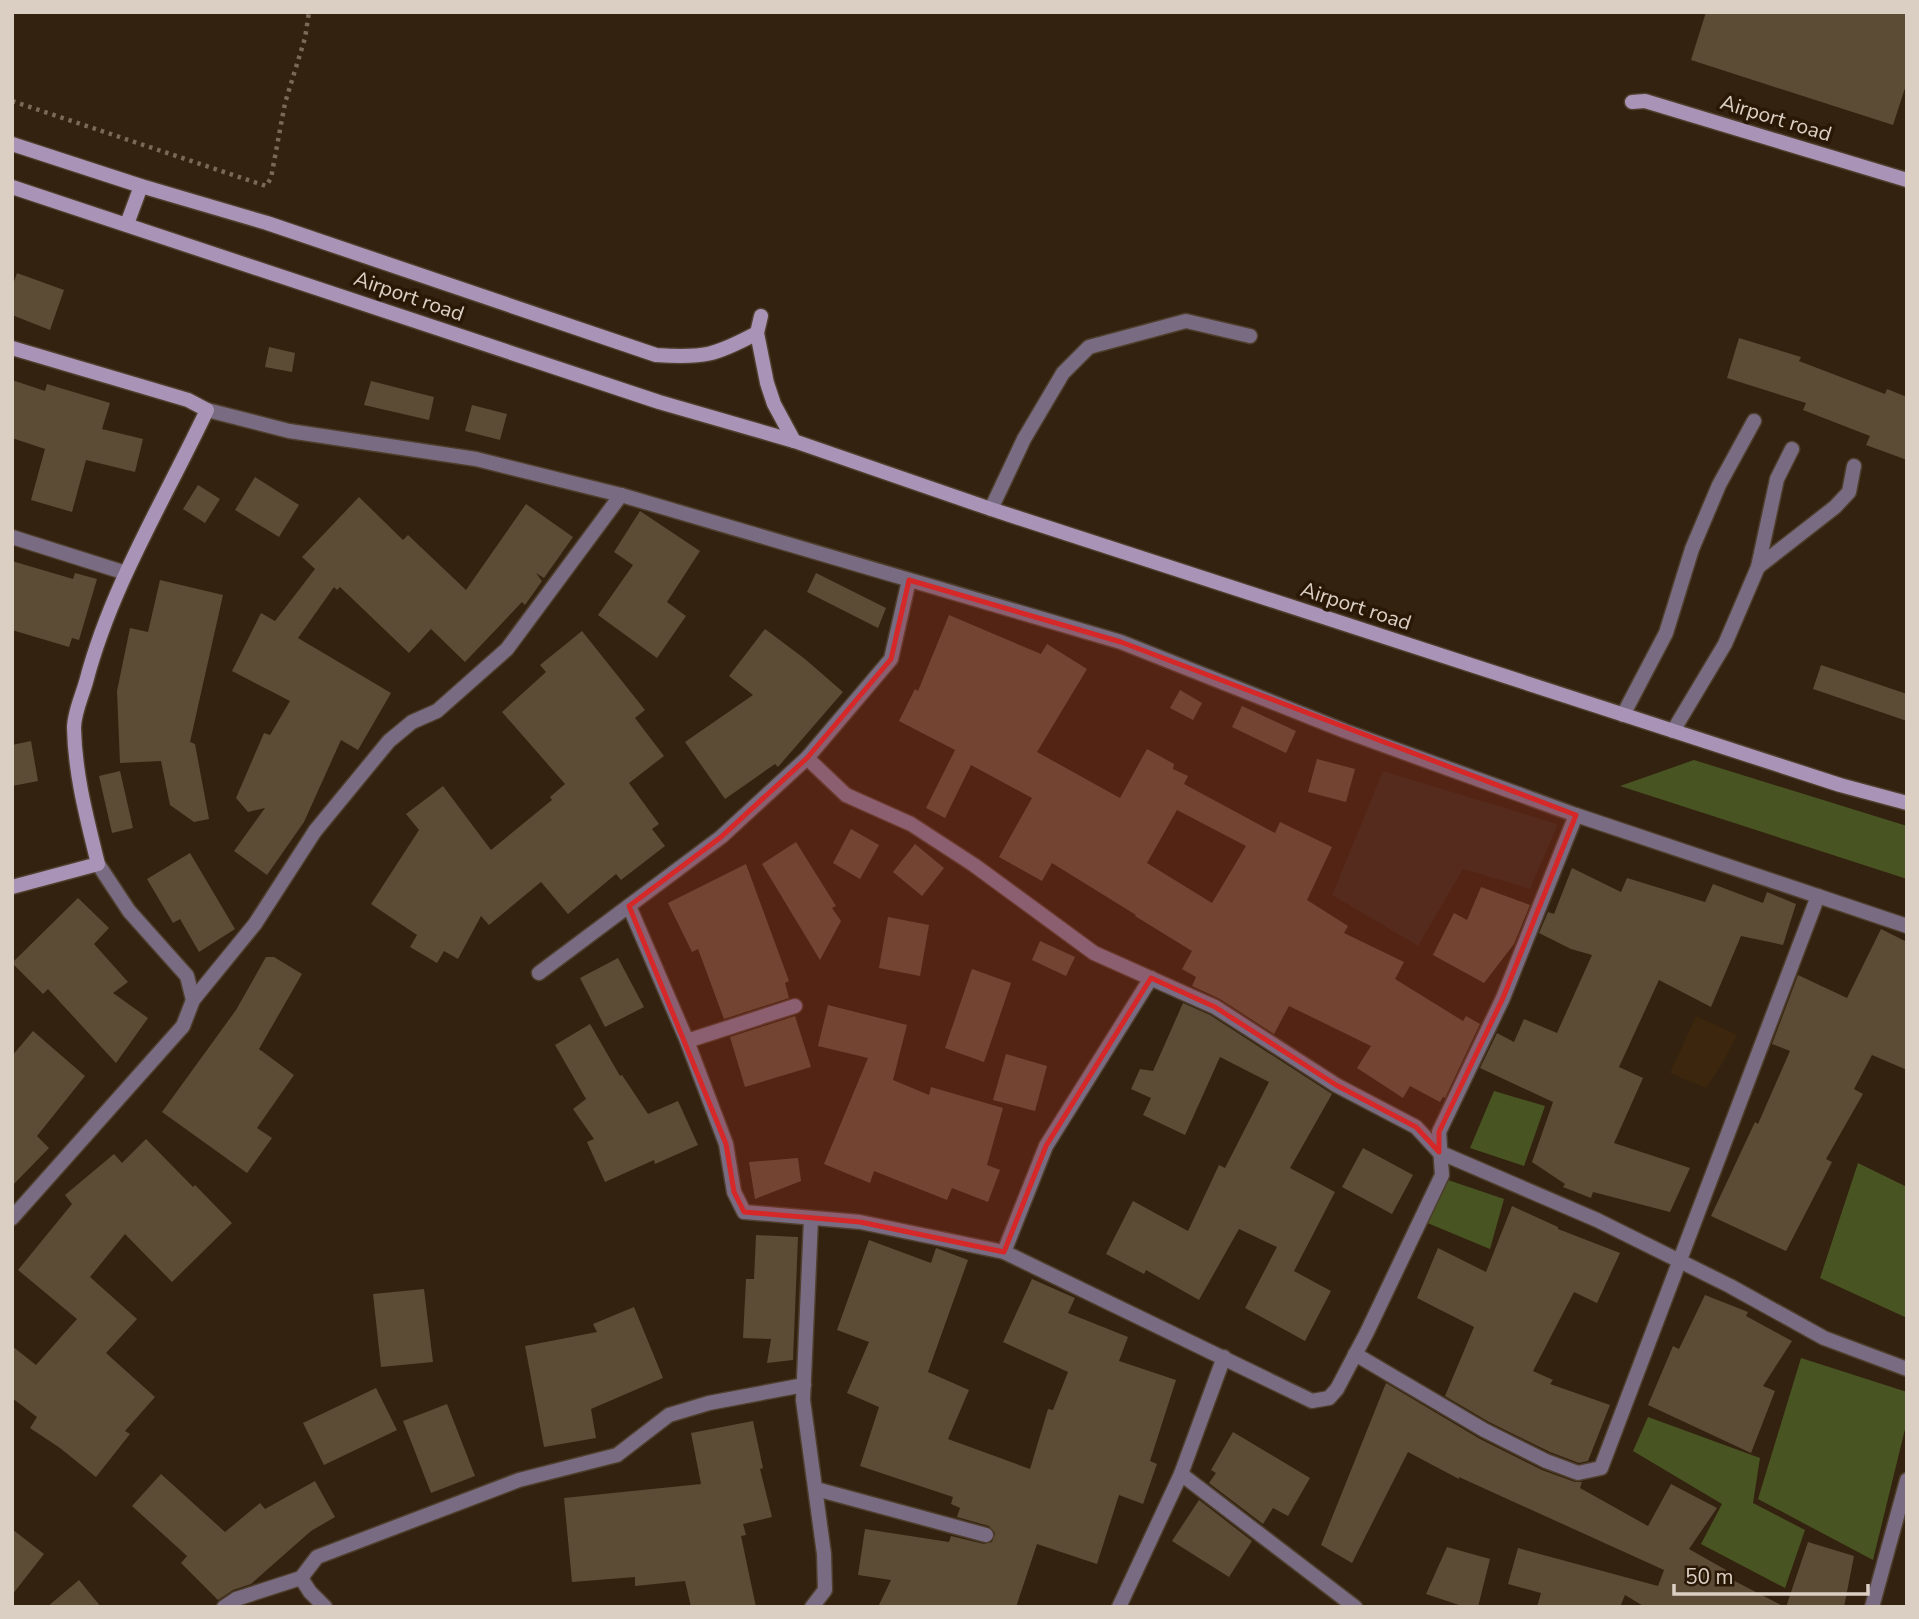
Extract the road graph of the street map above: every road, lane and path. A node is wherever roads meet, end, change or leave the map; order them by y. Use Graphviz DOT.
graph roads {
  1 [pos="309,12"];
  2 [pos="12,101"];
  3 [pos="1632,102"];
  4 [pos="12,144"];
  5 [pos="1907,180"];
  6 [pos="141,186"];
  7 [pos="12,187"];
  8 [pos="127,224"];
  9 [pos="761,316"];
  10 [pos="757,333"];
  11 [pos="1250,336"];
  12 [pos="12,348"];
  13 [pos="207,410"];
  14 [pos="1754,421"];
  15 [pos="794,441"];
  16 [pos="1792,449"];
  17 [pos="1854,466"];
  18 [pos="621,495"];
  19 [pos="991,509"];
  20 [pos="12,537"];
  21 [pos="1758,567"];
  22 [pos="126,573"];
  23 [pos="909,580"];
  24 [pos="1623,715"];
  25 [pos="1673,731"];
  26 [pos="807,758"];
  27 [pos="1907,803"];
  28 [pos="1576,814"];
  29 [pos="98,864"];
  30 [pos="12,887"];
  31 [pos="1818,896"];
  32 [pos="629,906"];
  33 [pos="1907,926"];
  34 [pos="539,972"];
  35 [pos="1151,978"];
  36 [pos="193,1000"];
  37 [pos="795,1006"];
  38 [pos="687,1041"];
  39 [pos="1439,1152"];
  40 [pos="12,1218"];
  41 [pos="811,1219"];
  42 [pos="1004,1252"];
  43 [pos="1678,1262"];
  44 [pos="1355,1354"];
  45 [pos="1224,1357"];
  46 [pos="1907,1368"];
  47 [pos="804,1385"];
  48 [pos="1181,1474"];
  49 [pos="1907,1480"];
  50 [pos="816,1489"];
  51 [pos="986,1535"];
  52 [pos="301,1578"];
  53 [pos="224,1607"];
  54 [pos="325,1607"];
  55 [pos="812,1607"];
  56 [pos="1119,1607"];
  57 [pos="1355,1607"];
  58 [pos="1872,1607"];
  1 -- 2 [label="path"];
  3 -- 5 [label="main road, Airport road"];
  4 -- 6 [label="main road, Airport road"];
  6 -- 8 [label="main road"];
  6 -- 10 [label="main road, Airport road"];
  7 -- 8 [label="main road, Airport road"];
  8 -- 15 [label="main road, Airport road"];
  9 -- 10 [label="main road"];
  10 -- 15 [label="main road"];
  11 -- 19 [label="street"];
  12 -- 13 [label="main road"];
  13 -- 18 [label="street"];
  13 -- 22 [label="main road"];
  14 -- 24 [label="street"];
  15 -- 19 [label="main road, Airport road"];
  16 -- 21 [label="street"];
  17 -- 21 [label="street"];
  18 -- 23 [label="street"];
  18 -- 36 [label="street"];
  19 -- 24 [label="main road, Airport road"];
  20 -- 22 [label="street"];
  21 -- 25 [label="street"];
  22 -- 29 [label="main road"];
  23 -- 26 [label="street"];
  23 -- 28 [label="street"];
  24 -- 25 [label="main road, Airport road"];
  25 -- 27 [label="main road, Airport road"];
  26 -- 32 [label="street"];
  26 -- 35 [label="street"];
  28 -- 31 [label="street"];
  28 -- 39 [label="street"];
  29 -- 30 [label="main road"];
  29 -- 36 [label="street"];
  31 -- 33 [label="street"];
  31 -- 43 [label="street"];
  32 -- 34 [label="street"];
  32 -- 38 [label="street"];
  35 -- 39 [label="street"];
  35 -- 42 [label="street"];
  36 -- 40 [label="street"];
  37 -- 38 [label="street"];
  38 -- 41 [label="street"];
  39 -- 43 [label="street"];
  39 -- 44 [label="street"];
  41 -- 42 [label="street"];
  41 -- 47 [label="street"];
  42 -- 45 [label="street"];
  43 -- 44 [label="street"];
  43 -- 46 [label="street"];
  44 -- 45 [label="street"];
  45 -- 48 [label="street"];
  47 -- 50 [label="street"];
  47 -- 52 [label="street"];
  48 -- 56 [label="street"];
  48 -- 57 [label="street"];
  49 -- 58 [label="street"];
  50 -- 51 [label="street"];
  50 -- 55 [label="street"];
  52 -- 53 [label="street"];
  52 -- 54 [label="street"];
}
